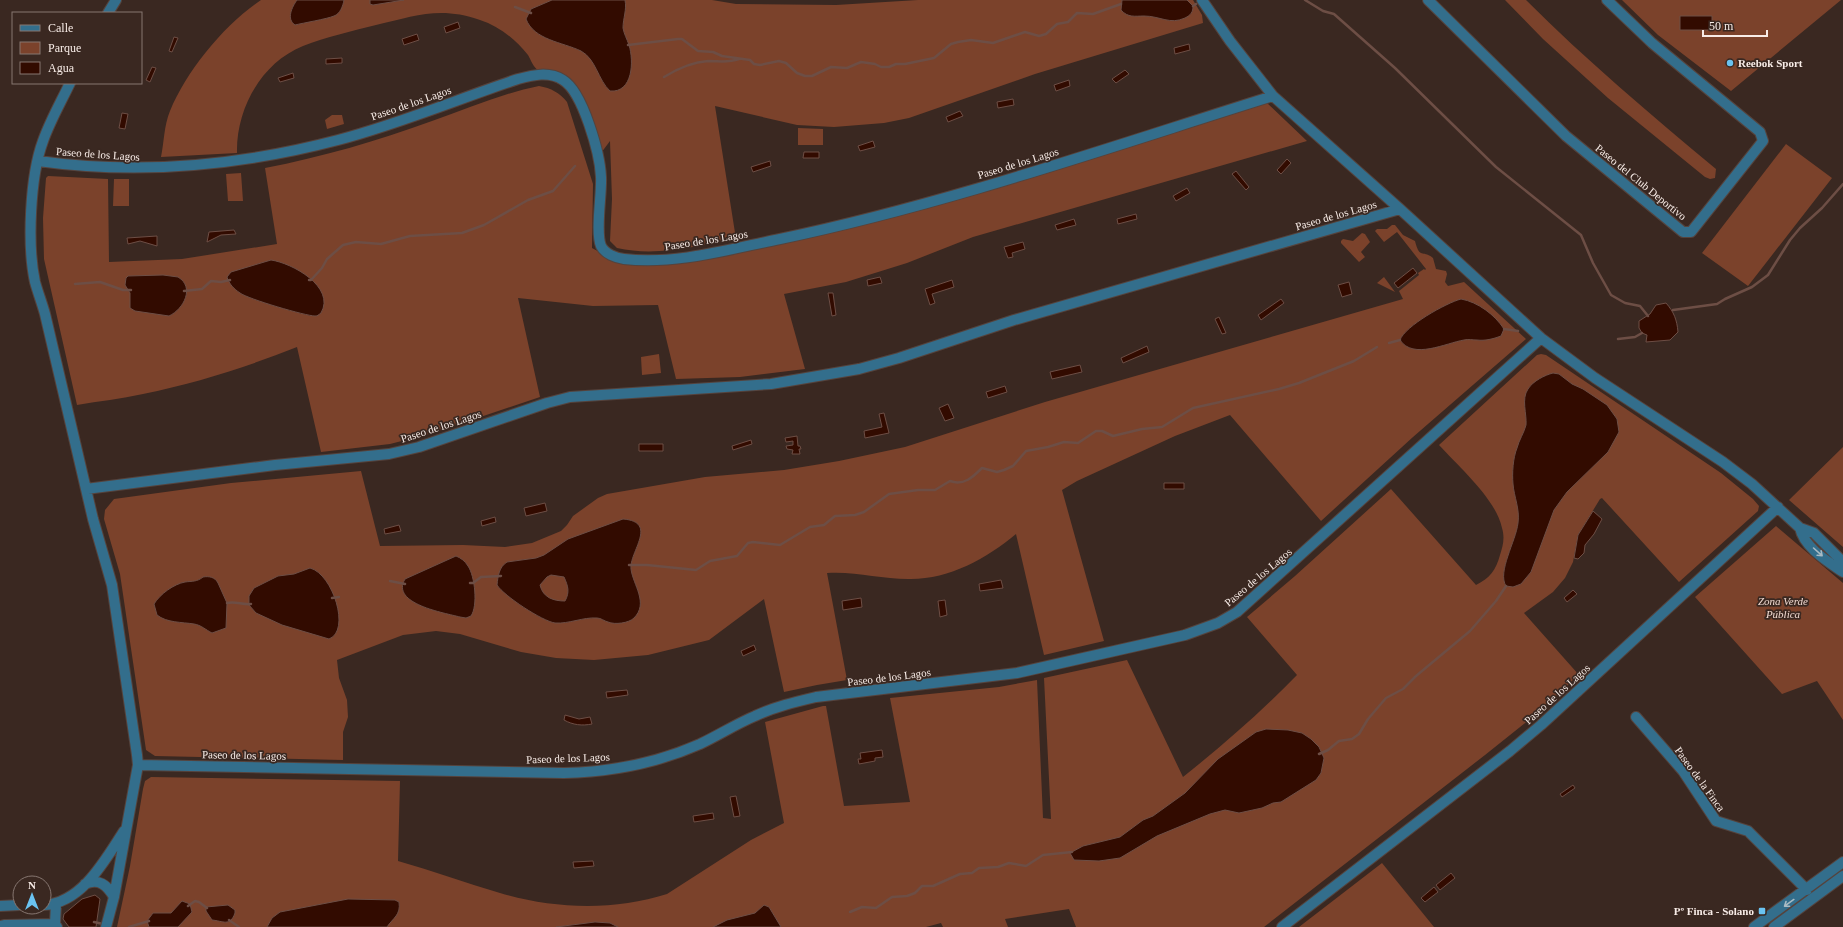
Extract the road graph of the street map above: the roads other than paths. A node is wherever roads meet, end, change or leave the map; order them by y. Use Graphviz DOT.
graph roads {
  1 [pos="116,0"];
  2 [pos="1202,0"];
  3 [pos="1428,0"];
  4 [pos="1607,0"];
  5 [pos="109,12"];
  6 [pos="70,84"];
  7 [pos="1273,96"];
  8 [pos="38,161"];
  9 [pos="1400,209"];
  10 [pos="1541,338"];
  11 [pos="86,489"];
  12 [pos="1778,507"];
  13 [pos="1800,528"];
  14 [pos="1843,562"];
  15 [pos="1843,572"];
  16 [pos="1636,718"];
  17 [pos="138,765"];
  18 [pos="126,828"];
  19 [pos="1843,862"];
  20 [pos="1843,876"];
  21 [pos="85,884"];
  22 [pos="1807,890"];
  23 [pos="114,897"];
  24 [pos="52,904"];
  25 [pos="56,904"];
  26 [pos="12,905"];
  27 [pos="0,906"];
  28 [pos="56,925"];
  29 [pos="0,926"];
  30 [pos="106,927"];
  31 [pos="1282,927"];
  32 [pos="1754,927"];
  33 [pos="1774,927"];
  1 -- 5 [label="street"];
  2 -- 7 [label="street, Paseo de los Lagos"];
  3 -- 4 [label="street, Paseo del Club Deportivo"];
  6 -- 8 [label="street, Paseo de los Lagos"];
  7 -- 8 [label="street, Paseo de los Lagos"];
  7 -- 9 [label="street, Paseo de los Lagos"];
  8 -- 11 [label="street, Paseo de los Lagos"];
  9 -- 10 [label="street, Paseo de los Lagos"];
  9 -- 11 [label="street, Paseo de los Lagos"];
  10 -- 12 [label="street, Paseo de los Lagos"];
  10 -- 17 [label="street, Paseo de los Lagos"];
  11 -- 17 [label="street, Paseo de los Lagos"];
  12 -- 13 [label="street, Paseo de los Lagos"];
  12 -- 31 [label="street, Paseo de los Lagos"];
  13 -- 14 [label="street, Paseo de los Lagos"];
  13 -- 15 [label="street, Paseo de los Lagos, one-way"];
  16 -- 22 [label="street, Paseo de la Finca"];
  17 -- 18 [label="street, Paseo de los Lagos"];
  18 -- 21 [label="street, Paseo de los Lagos"];
  18 -- 23 [label="street, Paseo de los Lagos"];
  19 -- 22 [label="street"];
  20 -- 33 [label="street"];
  21 -- 23 [label="street"];
  21 -- 25 [label="street, Paseo de los Lagos"];
  22 -- 32 [label="street, one-way"];
  23 -- 30 [label="street, Paseo de los Lagos"];
  24 -- 25 [label="street, Paseo de los Lagos"];
  25 -- 28 [label="street"];
  26 -- 27 [label="street"];
  28 -- 29 [label="street"];
}
